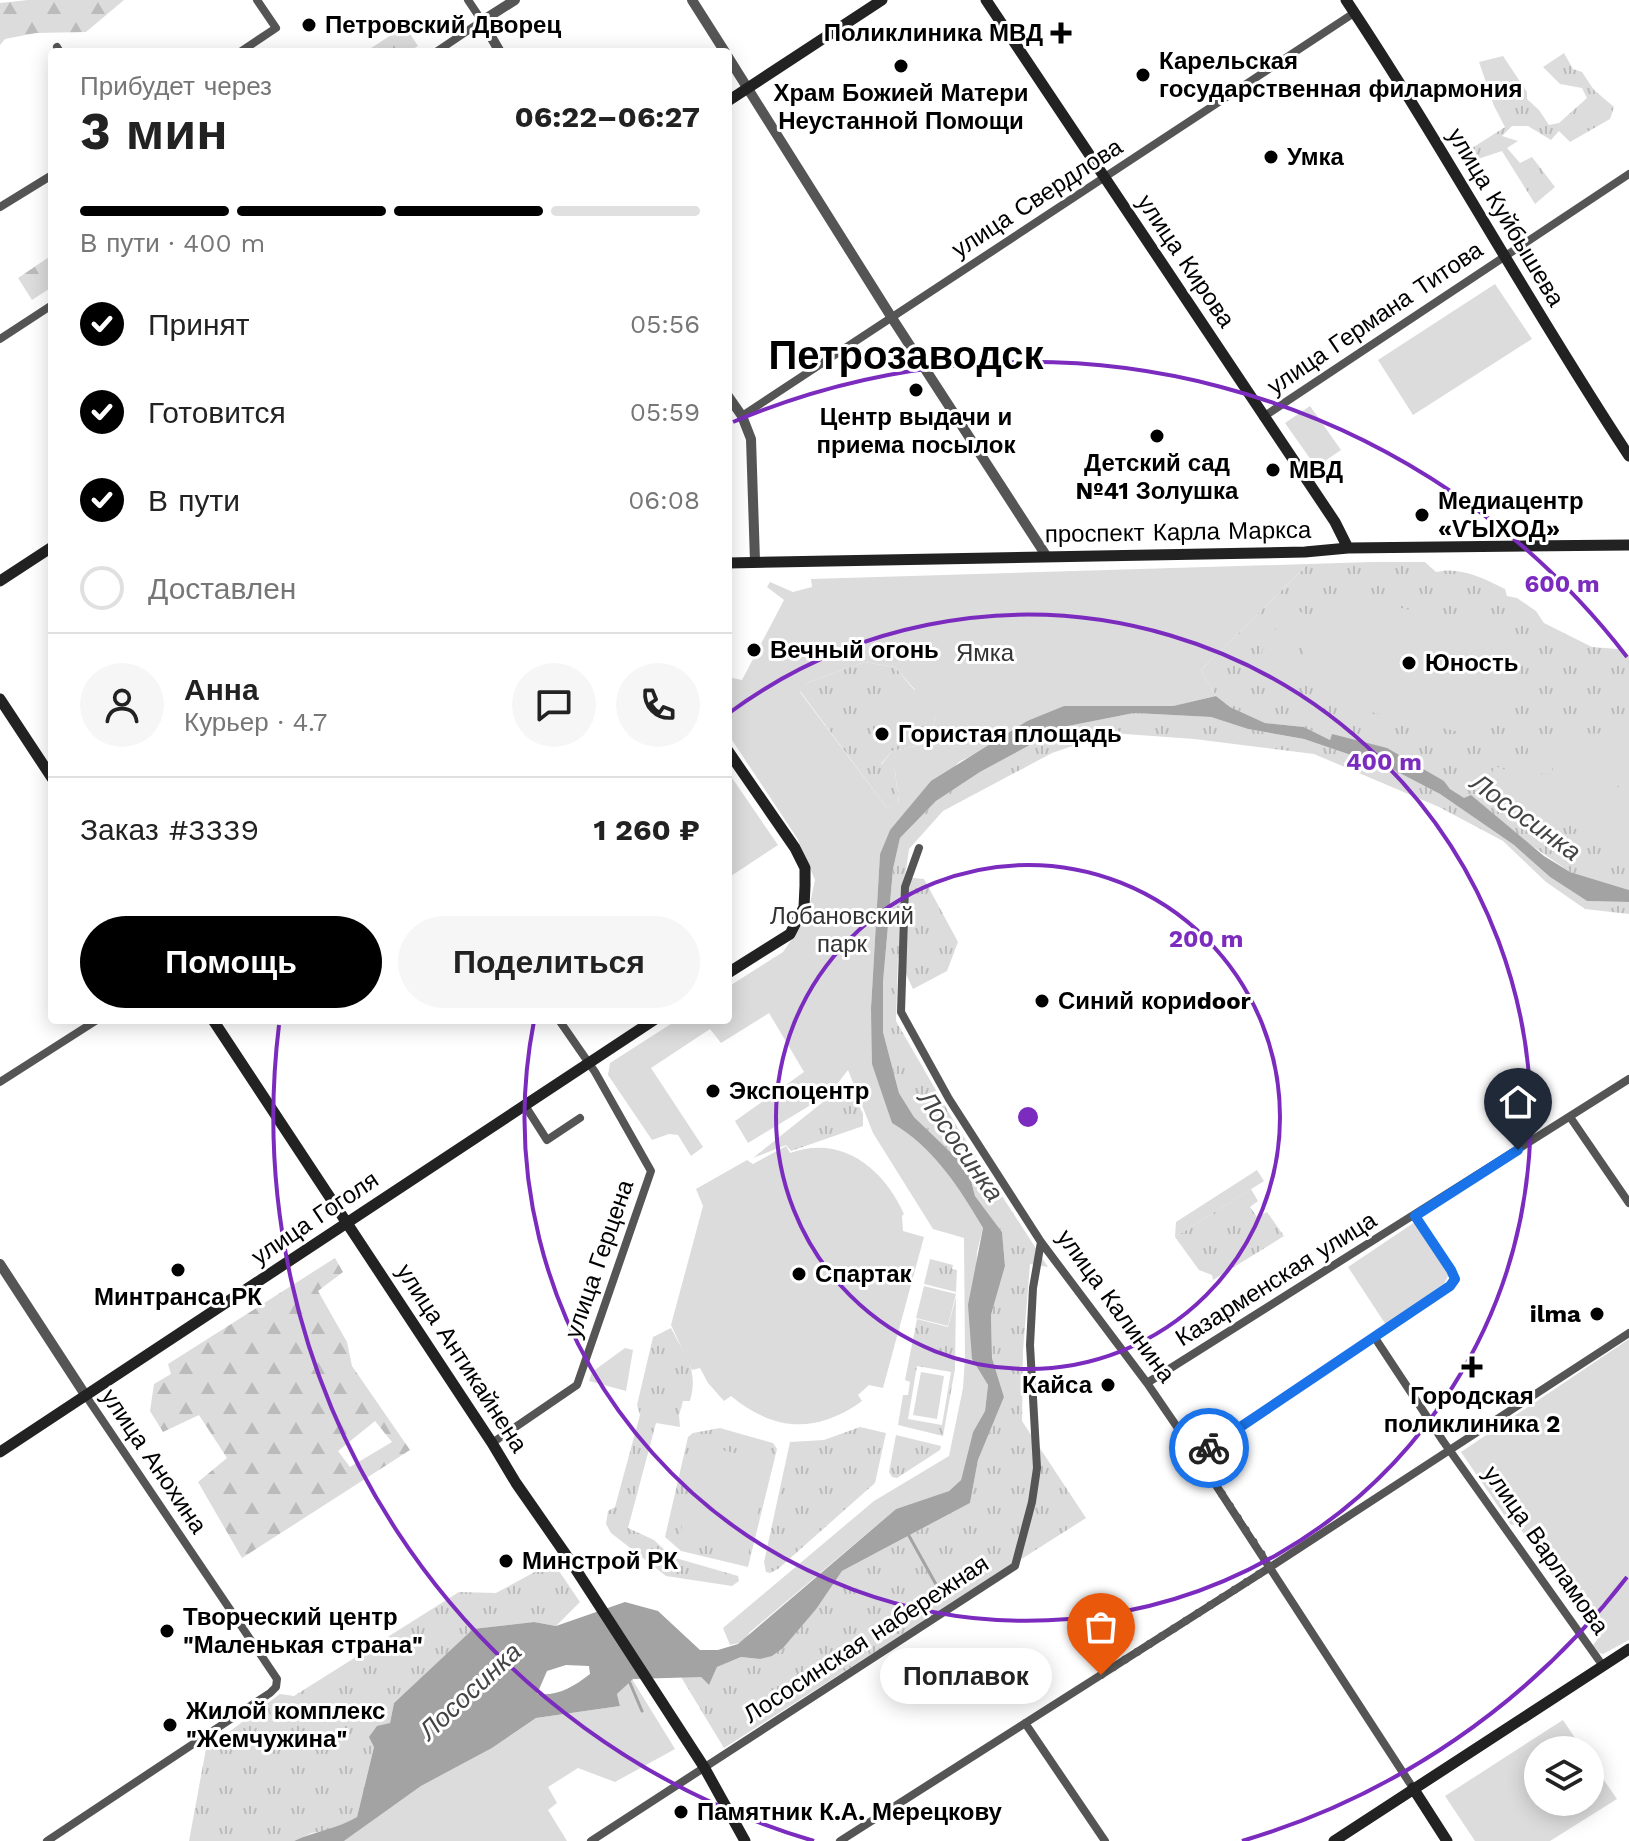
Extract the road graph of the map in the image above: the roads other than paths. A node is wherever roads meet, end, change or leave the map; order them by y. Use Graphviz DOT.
graph roads {
  1 [pos="257,0"];
  2 [pos="468,0"];
  3 [pos="515,0"];
  4 [pos="692,0"];
  5 [pos="882,0"];
  6 [pos="986,0"];
  7 [pos="1346,0"];
  8 [pos="1354,13"];
  9 [pos="482,21"];
  10 [pos="246,48"];
  11 [pos="442,48"];
  12 [pos="498,48"];
  13 [pos="722,48"];
  14 [pos="732,64"];
  15 [pos="747,89"];
  16 [pos="732,98"];
  17 [pos="1629,174"];
  18 [pos="48,177"];
  19 [pos="1103,178"];
  20 [pos="0,207"];
  21 [pos="1503,257"];
  22 [pos="48,308"];
  23 [pos="892,318"];
  24 [pos="0,339"];
  25 [pos="732,402"];
  26 [pos="742,416"];
  27 [pos="1263,417"];
  28 [pos="1629,456"];
  29 [pos="1627,542"];
  30 [pos="1348,548"];
  31 [pos="48,550"];
  32 [pos="1047,557"];
  33 [pos="755,561"];
  34 [pos="732,563"];
  35 [pos="0,581"];
  36 [pos="0,699"];
  37 [pos="732,757"];
  38 [pos="48,772"];
  39 [pos="919,848"];
  40 [pos="732,970"];
  41 [pos="91,1024"];
  42 [pos="216,1024"];
  43 [pos="562,1024"];
  44 [pos="648,1024"];
  45 [pos="588,1062"];
  46 [pos="1629,1079"];
  47 [pos="0,1082"];
  48 [pos="524,1104"];
  49 [pos="1570,1117"];
  50 [pos="580,1118"];
  51 [pos="1629,1203"];
  52 [pos="1415,1216"];
  53 [pos="348,1224"];
  54 [pos="1041,1242"];
  55 [pos="0,1264"];
  56 [pos="1629,1333"];
  57 [pos="1375,1338"];
  58 [pos="1147,1383"];
  59 [pos="86,1396"];
  60 [pos="492,1443"];
  61 [pos="1451,1450"];
  62 [pos="0,1452"];
  63 [pos="1197,1456"];
  64 [pos="1270,1567"];
  65 [pos="1629,1649"];
  66 [pos="1603,1666"];
  67 [pos="1025,1723"];
  68 [pos="704,1767"];
  69 [pos="1413,1788"];
  70 [pos="47,1841"];
  71 [pos="591,1841"];
  72 [pos="745,1841"];
  73 [pos="840,1841"];
  74 [pos="1105,1841"];
  75 [pos="1334,1841"];
  76 [pos="1447,1841"];
  1 -- 10 [label="street"];
  2 -- 9 [label="street"];
  3 -- 9 [label="street"];
  4 -- 13 [label="street"];
  5 -- 15 [label="main road"];
  6 -- 19 [label="main road, улица Кирова"];
  7 -- 8 [label="main road, улица Куйбышева"];
  8 -- 19 [label="street, улица Свердлова"];
  8 -- 21 [label="main road, улица Куйбышева"];
  9 -- 11 [label="street"];
  9 -- 12 [label="street"];
  14 -- 15 [label="street"];
  15 -- 16 [label="main road"];
  15 -- 23 [label="street"];
  17 -- 21 [label="street, улица Германа Титова"];
  18 -- 20 [label="street"];
  19 -- 23 [label="street, улица Свердлова"];
  19 -- 27 [label="main road, улица Кирова"];
  21 -- 27 [label="street, улица Германа Титова"];
  21 -- 28 [label="main road, улица Куйбышева"];
  22 -- 24 [label="street"];
  23 -- 26 [label="street, улица Свердлова"];
  23 -- 32 [label="street"];
  25 -- 26 [label="street"];
  26 -- 33 [label="street"];
  27 -- 30 [label="main road, улица Кирова"];
  29 -- 30 [label="main road, проспект Карла Маркса"];
  30 -- 32 [label="main road, проспект Карла Маркса"];
  31 -- 35 [label="main road"];
  32 -- 33 [label="main road, проспект Карла Маркса"];
  33 -- 34 [label="main road, проспект Карла Маркса"];
  36 -- 38 [label="main road"];
  37 -- 40 [label="main road"];
  39 -- 54 [label="street, улица Калинина"];
  41 -- 47 [label="street"];
  42 -- 53 [label="main road, улица Антикайнена"];
  43 -- 45 [label="street, улица Герцена"];
  44 -- 45 [label="main road, улица Гоголя"];
  45 -- 48 [label="main road, улица Гоголя"];
  45 -- 60 [label="street, улица Герцена"];
  46 -- 49 [label="street, Казарменская улица"];
  48 -- 50 [label="street"];
  48 -- 53 [label="main road, улица Гоголя"];
  49 -- 51 [label="street"];
  49 -- 52 [label="street, Казарменская улица"];
  52 -- 57 [label="street"];
  52 -- 58 [label="street, Казарменская улица"];
  53 -- 59 [label="main road, улица Гоголя"];
  53 -- 60 [label="main road, улица Антикайнена"];
  54 -- 58 [label="street, улица Калинина"];
  54 -- 68 [label="street, Лососинская набережная"];
  55 -- 59 [label="street, улица Анохина"];
  56 -- 61 [label="street"];
  57 -- 61 [label="street, улица Варламова"];
  57 -- 63 [label="street"];
  58 -- 63 [label="street, улица Калинина"];
  59 -- 62 [label="main road, улица Гоголя"];
  59 -- 70 [label="street, улица Анохина"];
  60 -- 68 [label="main road, улица Антикайнена"];
  61 -- 64 [label="street"];
  61 -- 66 [label="street, улица Варламова"];
  63 -- 64 [label="street, улица Калинина"];
  64 -- 67 [label="street"];
  64 -- 69 [label="street, улица Калинина"];
  65 -- 66 [label="main road"];
  66 -- 69 [label="main road"];
  67 -- 73 [label="street"];
  67 -- 74 [label="street"];
  68 -- 71 [label="street, Лососинская набережная"];
  68 -- 72 [label="main road, улица Антикайнена"];
  69 -- 75 [label="main road"];
  69 -- 76 [label="main road, улица Калинина"];
}
